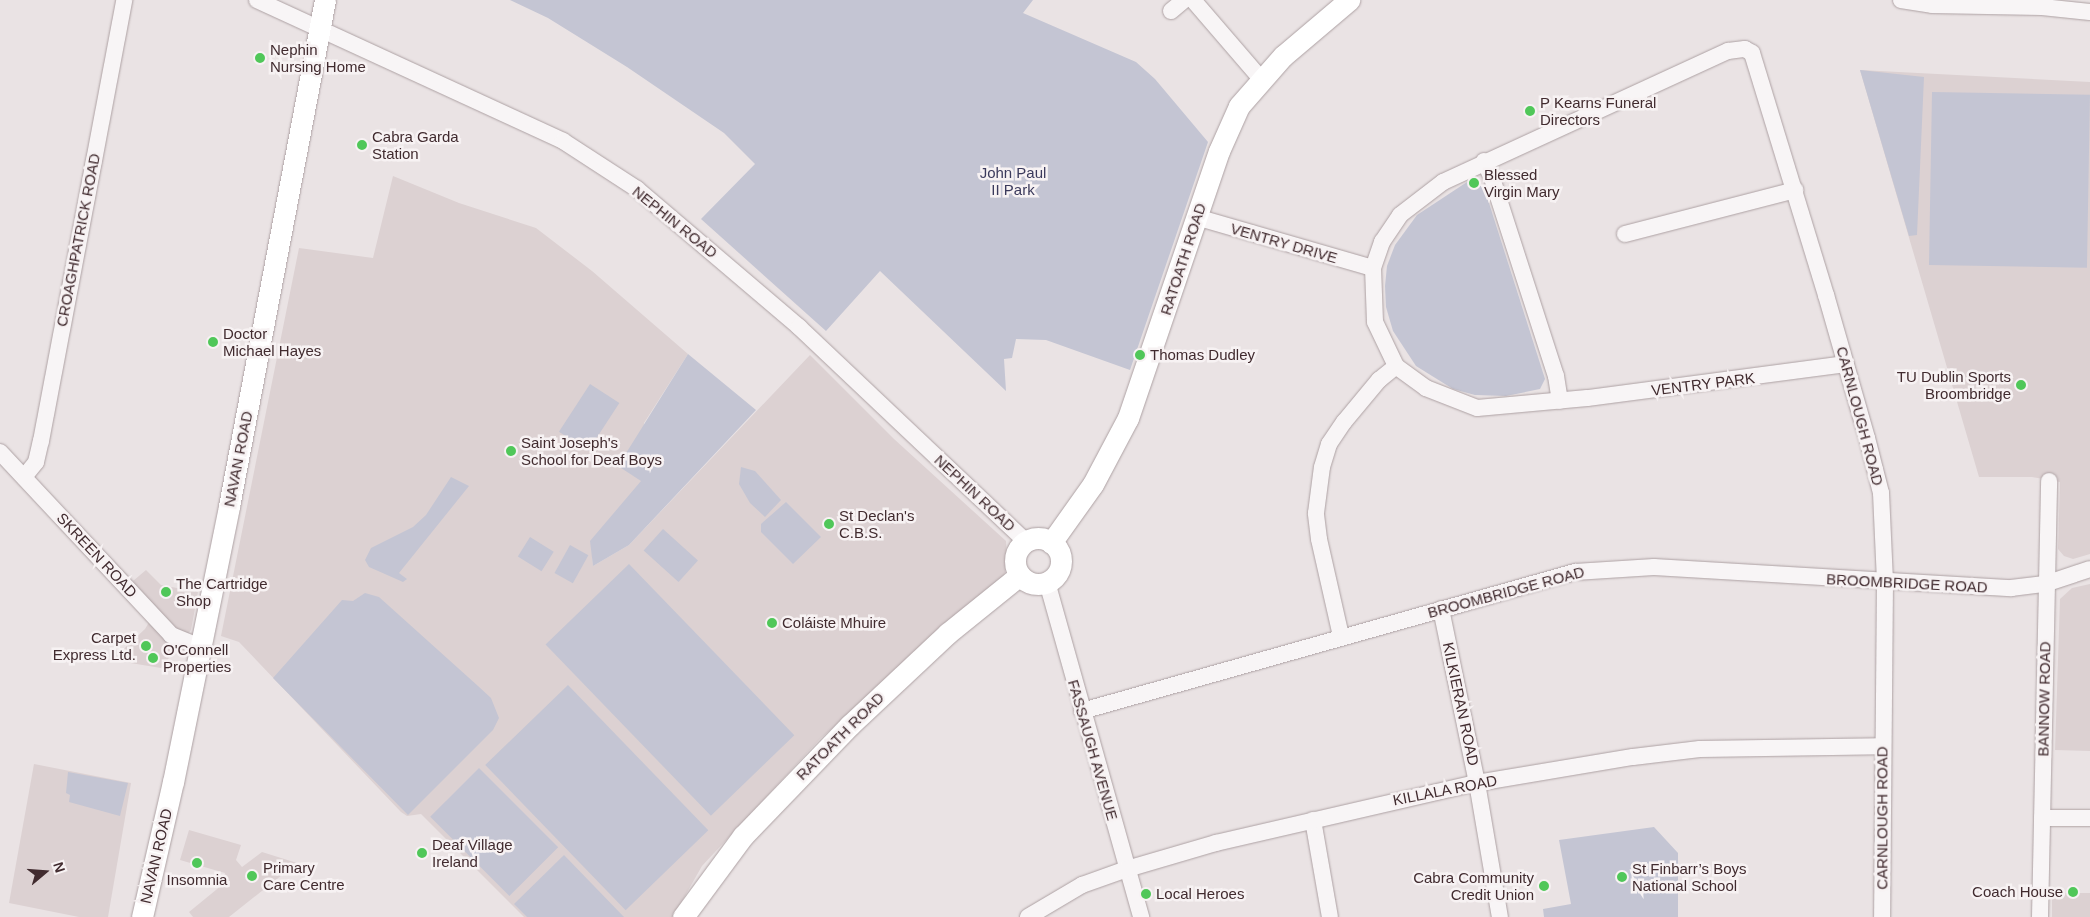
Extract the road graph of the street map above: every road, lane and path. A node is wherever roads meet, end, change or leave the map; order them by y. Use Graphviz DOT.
graph roads {
  1 [pos="124,0"];
  2 [pos="257,0"];
  3 [pos="325,0"];
  4 [pos="1184,0"];
  5 [pos="1193,0"];
  6 [pos="1349,0"];
  7 [pos="1900,0"];
  8 [pos="2041,3"];
  9 [pos="1171,11"];
  10 [pos="2090,12"];
  11 [pos="319,31"];
  12 [pos="1745,49"];
  13 [pos="1260,78"];
  14 [pos="1484,161"];
  15 [pos="1796,190"];
  16 [pos="1196,217"];
  17 [pos="1625,234"];
  18 [pos="1373,268"];
  19 [pos="1846,364"];
  20 [pos="1396,366"];
  21 [pos="1560,401"];
  22 [pos="0,452"];
  23 [pos="24,477"];
  24 [pos="2049,481"];
  25 [pos="1026,542"];
  26 [pos="1051,543"];
  27 [pos="2090,569"];
  28 [pos="1020,575"];
  29 [pos="1047,582"];
  30 [pos="1885,582"];
  31 [pos="2045,584"];
  32 [pos="1441,609"];
  33 [pos="1341,636"];
  34 [pos="200,647"];
  35 [pos="1082,711"];
  36 [pos="1881,746"];
  37 [pos="1477,783"];
  38 [pos="2042,818"];
  39 [pos="2090,818"];
  40 [pos="1313,820"];
  41 [pos="1127,869"];
  42 [pos="142,917"];
  43 [pos="683,917"];
  44 [pos="1028,917"];
  45 [pos="1141,917"];
  46 [pos="1330,917"];
  47 [pos="1500,917"];
  48 [pos="1882,917"];
  49 [pos="2040,917"];
  1 -- 23 [label="street, CROAGHPATRICK ROAD"];
  2 -- 11 [label="street, NEPHIN ROAD"];
  3 -- 11 [label="main road, NAVAN ROAD"];
  4 -- 9 [label="street"];
  5 -- 13 [label="street"];
  6 -- 13 [label="main road, RATOATH ROAD"];
  7 -- 8 [label="street"];
  8 -- 10 [label="street"];
  11 -- 25 [label="street, NEPHIN ROAD"];
  11 -- 34 [label="main road, NAVAN ROAD"];
  12 -- 14 [label="street, VENTRY PARK"];
  12 -- 15 [label="street, CARNLOUGH ROAD"];
  13 -- 16 [label="main road, RATOATH ROAD"];
  14 -- 18 [label="street, VENTRY PARK"];
  14 -- 21 [label="street"];
  15 -- 17 [label="street"];
  15 -- 19 [label="street, CARNLOUGH ROAD"];
  16 -- 18 [label="street, VENTRY DRIVE"];
  16 -- 26 [label="main road, RATOATH ROAD"];
  18 -- 20 [label="street, VENTRY PARK"];
  19 -- 21 [label="street, VENTRY PARK"];
  19 -- 30 [label="street, CARNLOUGH ROAD"];
  20 -- 21 [label="street, VENTRY PARK"];
  20 -- 33 [label="street"];
  22 -- 23 [label="street, SKREEN ROAD"];
  23 -- 34 [label="street, SKREEN ROAD"];
  24 -- 31 [label="street, BANNOW ROAD"];
  25 -- 26 [label="main road"];
  25 -- 28 [label="main road"];
  26 -- 29 [label="main road"];
  27 -- 31 [label="street, BROOMBRIDGE ROAD"];
  28 -- 29 [label="main road"];
  28 -- 43 [label="main road, RATOATH ROAD"];
  29 -- 35 [label="street, FASSAUGH AVENUE"];
  30 -- 31 [label="street, BROOMBRIDGE ROAD"];
  30 -- 32 [label="street, BROOMBRIDGE ROAD"];
  30 -- 36 [label="street, CARNLOUGH ROAD"];
  31 -- 38 [label="street, BANNOW ROAD"];
  32 -- 33 [label="street, BROOMBRIDGE ROAD"];
  32 -- 37 [label="street, KILKIERAN ROAD"];
  33 -- 35 [label="street, BROOMBRIDGE ROAD"];
  34 -- 42 [label="main road, NAVAN ROAD"];
  35 -- 41 [label="street, FASSAUGH AVENUE"];
  36 -- 37 [label="street, KILLALA ROAD"];
  36 -- 48 [label="street, CARNLOUGH ROAD"];
  37 -- 40 [label="street, KILLALA ROAD"];
  37 -- 47 [label="street, KILKIERAN ROAD"];
  38 -- 39 [label="street"];
  38 -- 49 [label="street, BANNOW ROAD"];
  40 -- 41 [label="street, KILLALA ROAD"];
  40 -- 46 [label="street"];
  41 -- 44 [label="street, KILLALA ROAD"];
  41 -- 45 [label="street, FASSAUGH AVENUE"];
}
